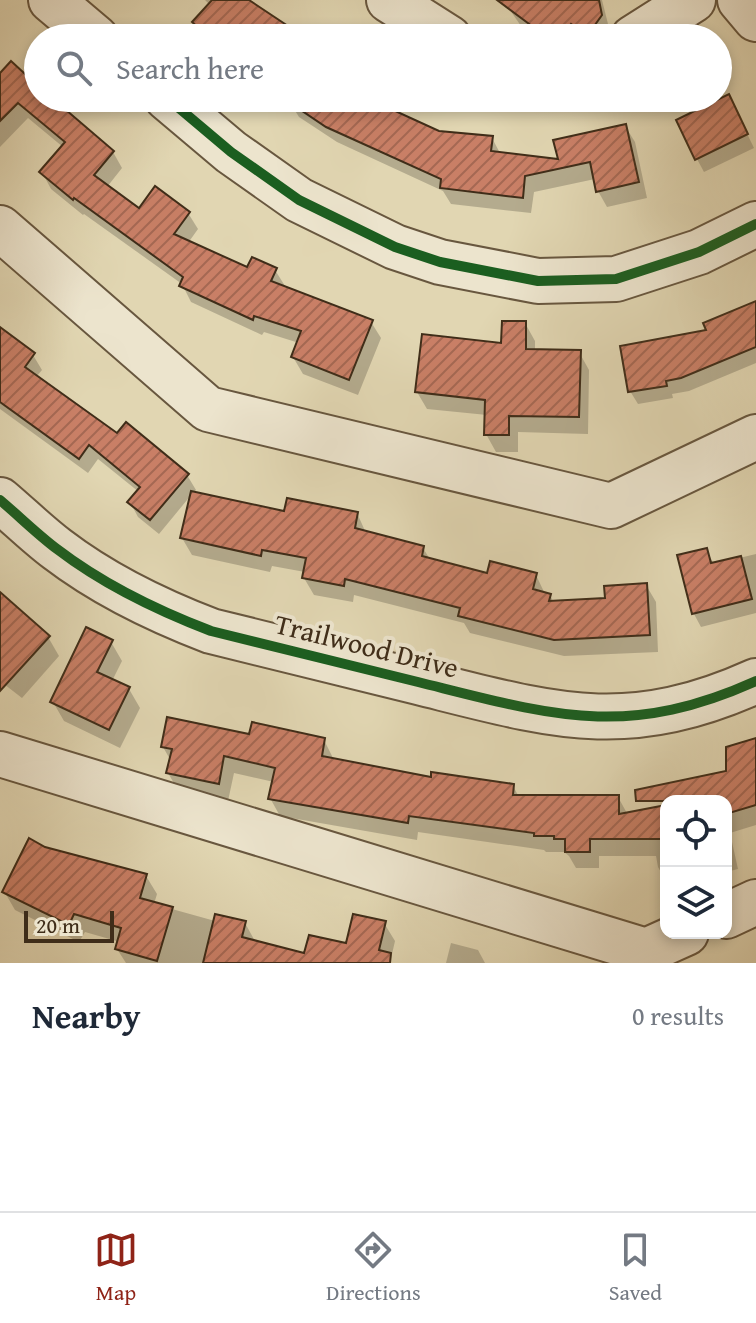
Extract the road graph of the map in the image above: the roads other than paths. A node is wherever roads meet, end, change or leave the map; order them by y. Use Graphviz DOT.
graph roads {
  1 [pos="51,0"];
  2 [pos="389,0"];
  3 [pos="693,0"];
  4 [pos="740,0"];
  5 [pos="756,19"];
  6 [pos="79,24"];
  7 [pos="427,24"];
  8 [pos="655,24"];
  9 [pos="184,112"];
  10 [pos="756,224"];
  11 [pos="0,228"];
  12 [pos="756,437"];
  13 [pos="4,512"];
  14 [pos="756,681"];
  15 [pos="0,754"];
  16 [pos="756,902"];
  17 [pos="732,913"];
  18 [pos="673,939"];
  1 -- 6 [label="street"];
  2 -- 7 [label="street"];
  3 -- 8 [label="street"];
  4 -- 5 [label="street"];
  9 -- 10 [label="street"];
  11 -- 12 [label="street"];
  13 -- 14 [label="street, Trailwood Drive"];
  15 -- 18 [label="street"];
  16 -- 17 [label="street"];
}
